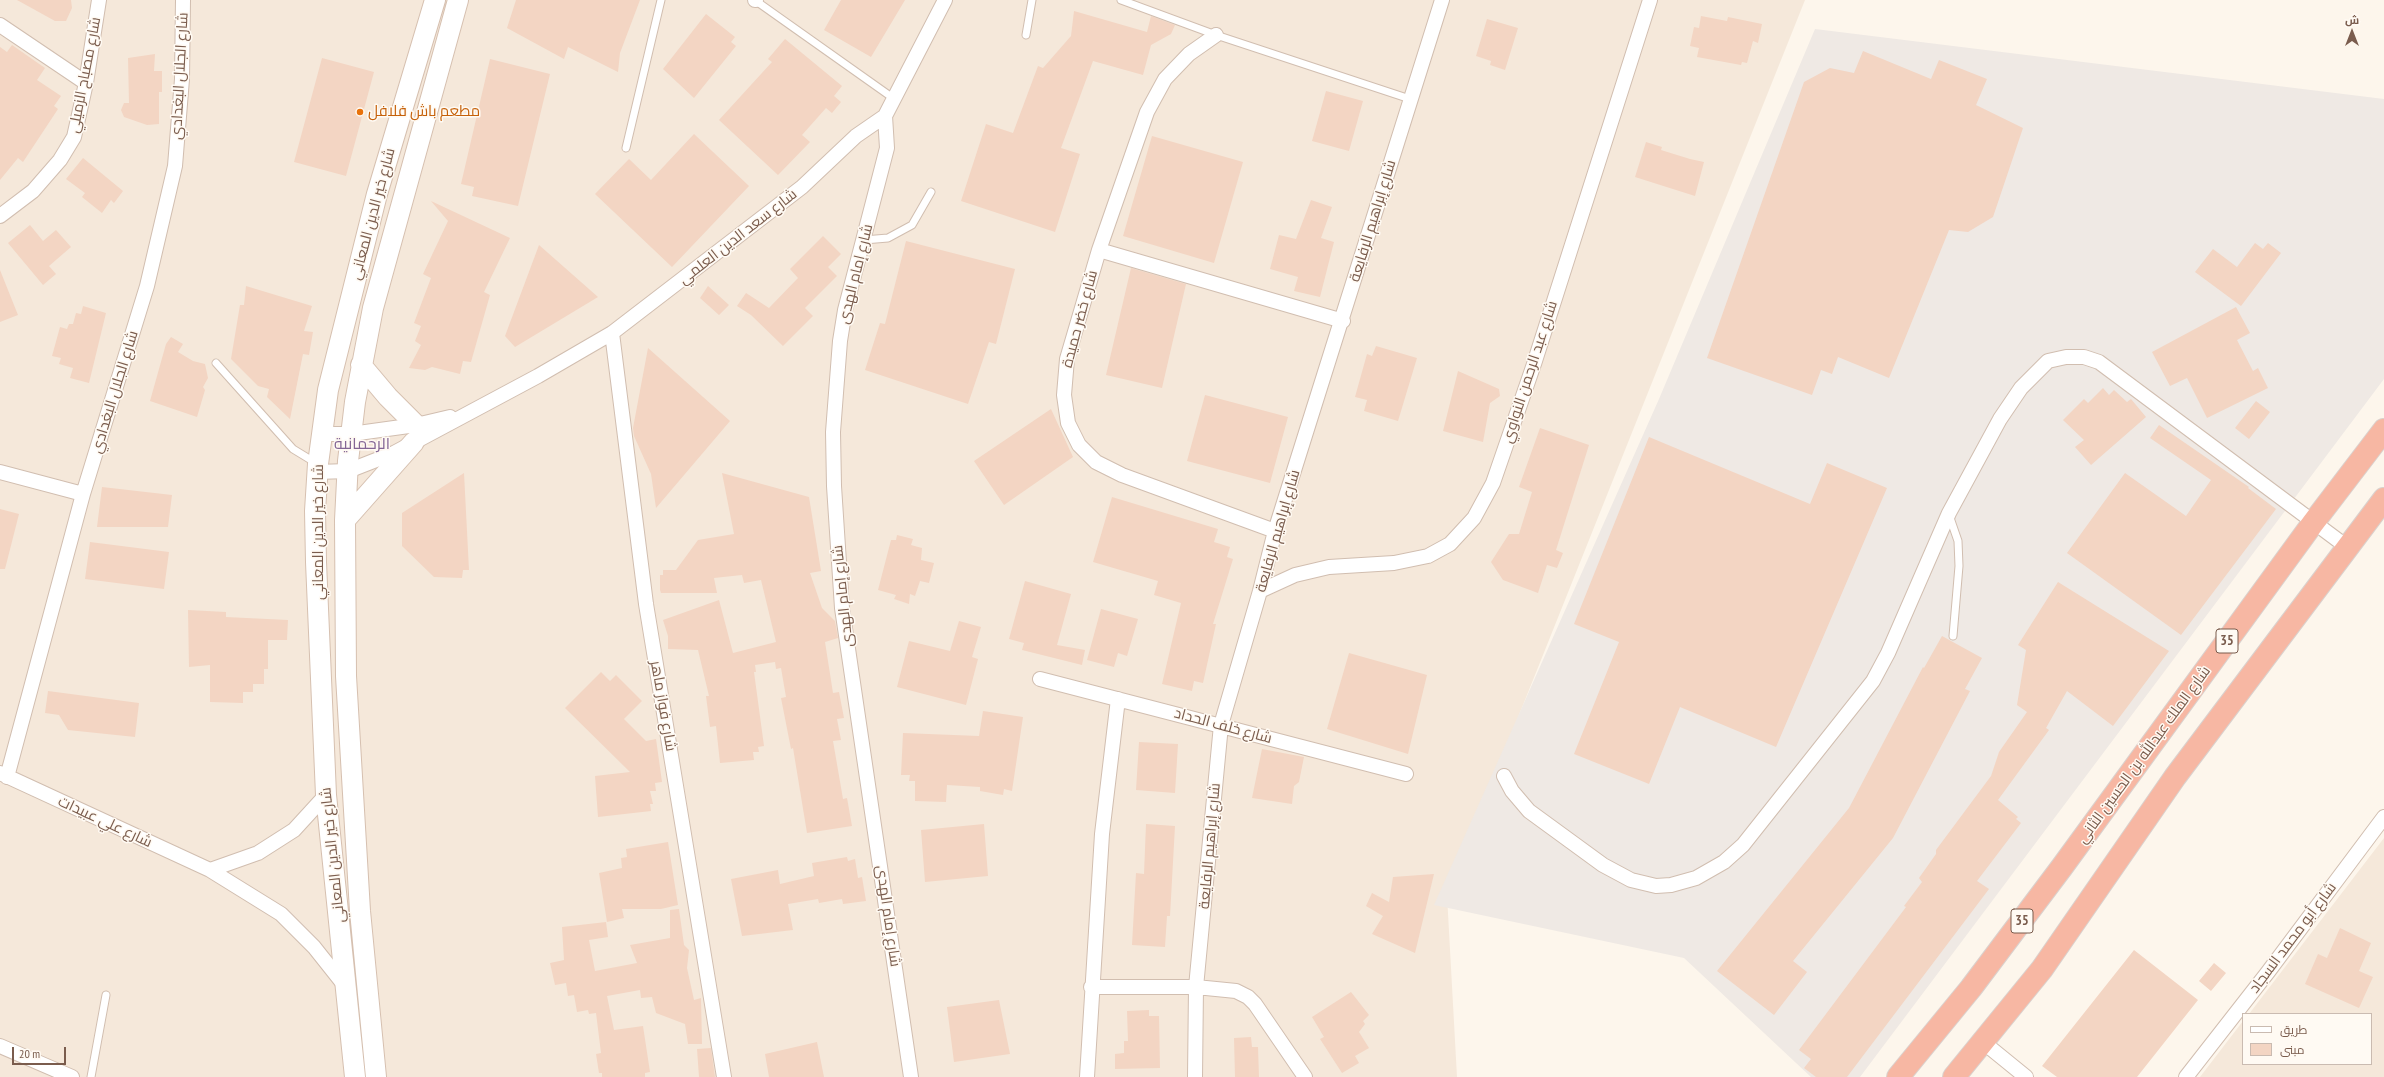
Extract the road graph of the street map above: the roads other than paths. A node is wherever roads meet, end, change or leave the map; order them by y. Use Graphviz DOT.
graph roads {
  1 [pos="99,0"];
  2 [pos="183,0"];
  3 [pos="435,0"];
  4 [pos="458,0"];
  5 [pos="661,0"];
  6 [pos="756,0"];
  7 [pos="945,0"];
  8 [pos="1032,0"];
  9 [pos="1121,0"];
  10 [pos="1442,0"];
  11 [pos="1650,0"];
  12 [pos="0,25"];
  13 [pos="1026,35"];
  14 [pos="1216,35"];
  15 [pos="86,83"];
  16 [pos="893,98"];
  17 [pos="1410,99"];
  18 [pos="884,116"];
  19 [pos="626,148"];
  20 [pos="931,192"];
  21 [pos="0,216"];
  22 [pos="864,240"];
  23 [pos="1099,250"];
  24 [pos="1343,321"];
  25 [pos="612,333"];
  26 [pos="216,363"];
  27 [pos="362,365"];
  28 [pos="2384,430"];
  29 [pos="322,434"];
  30 [pos="351,434"];
  31 [pos="415,434"];
  32 [pos="318,468"];
  33 [pos="348,471"];
  34 [pos="0,472"];
  35 [pos="83,494"];
  36 [pos="2384,499"];
  37 [pos="1949,513"];
  38 [pos="345,520"];
  39 [pos="2313,523"];
  40 [pos="1275,531"];
  41 [pos="2347,547"];
  42 [pos="1260,591"];
  43 [pos="1953,636"];
  44 [pos="1040,679"];
  45 [pos="1118,699"];
  46 [pos="1221,725"];
  47 [pos="1406,774"];
  48 [pos="3,775"];
  49 [pos="1504,776"];
  50 [pos="326,795"];
  51 [pos="2382,824"];
  52 [pos="210,870"];
  53 [pos="345,986"];
  54 [pos="1091,987"];
  55 [pos="1196,987"];
  56 [pos="106,995"];
  57 [pos="1983,1042"];
  58 [pos="0,1046"];
  59 [pos="72,1077"];
  60 [pos="91,1077"];
  61 [pos="355,1077"];
  62 [pos="376,1077"];
  63 [pos="724,1077"];
  64 [pos="911,1077"];
  65 [pos="1088,1077"];
  66 [pos="1195,1077"];
  67 [pos="1305,1077"];
  68 [pos="1898,1077"];
  69 [pos="1954,1077"];
  70 [pos="2026,1077"];
  71 [pos="2186,1077"];
  1 -- 15 [label="street, شارع مصباح الزميلي"];
  2 -- 35 [label="street, شارع الجلال البغدادي"];
  3 -- 29 [label="street, شارع خير الدين المعاني"];
  4 -- 27 [label="street, شارع خير الدين المعاني"];
  5 -- 19 [label="lane"];
  6 -- 16 [label="lane"];
  7 -- 16 [label="street, شارع سعد الدين العلمي"];
  8 -- 13 [label="lane"];
  9 -- 14 [label="lane"];
  10 -- 17 [label="street, شارع إبراهيم الرفايعة"];
  11 -- 42 [label="street, شارع عبد الرحمن النواوي"];
  12 -- 15 [label="street"];
  14 -- 17 [label="lane"];
  14 -- 23 [label="street, شارع خضر حميدة"];
  15 -- 21 [label="street, شارع مصباح الزميلي"];
  16 -- 18 [label="street, شارع سعد الدين العلمي"];
  17 -- 24 [label="street, شارع إبراهيم الرفايعة"];
  18 -- 22 [label="street, شارع إمام الهدى"];
  18 -- 25 [label="street, شارع سعد الدين العلمي"];
  20 -- 22 [label="lane"];
  22 -- 64 [label="street, شارع إمام الهدى"];
  23 -- 24 [label="street"];
  23 -- 40 [label="street, شارع خضر حميدة"];
  24 -- 40 [label="street, شارع إبراهيم الرفايعة"];
  25 -- 31 [label="street, شارع سعد الدين العلمي"];
  25 -- 63 [label="street, شارع فواز ماهر"];
  26 -- 32 [label="lane"];
  27 -- 30 [label="street, شارع خير الدين المعاني"];
  27 -- 31 [label="street"];
  28 -- 39 [label="highway, شارع الملك عبدالله بن الحسين الثاني / 35"];
  29 -- 30 [label="street"];
  29 -- 32 [label="street, شارع خير الدين المعاني"];
  30 -- 31 [label="street"];
  30 -- 33 [label="street, شارع خير الدين المعاني"];
  31 -- 33 [label="street, شارع سعد الدين العلمي"];
  31 -- 38 [label="street"];
  32 -- 33 [label="street, شارع سعد الدين العلمي"];
  32 -- 50 [label="street, شارع خير الدين المعاني"];
  33 -- 38 [label="street, شارع خير الدين المعاني"];
  34 -- 35 [label="street"];
  35 -- 48 [label="street, شارع الجلال البغدادي"];
  36 -- 41 [label="highway"];
  37 -- 39 [label="street"];
  37 -- 43 [label="lane"];
  37 -- 49 [label="street"];
  38 -- 62 [label="street, شارع خير الدين المعاني"];
  39 -- 41 [label="street"];
  39 -- 68 [label="highway, شارع الملك عبدالله بن الحسين الثاني / 35"];
  40 -- 42 [label="street, شارع إبراهيم الرفايعة"];
  41 -- 57 [label="highway"];
  42 -- 46 [label="street, شارع إبراهيم الرفايعة"];
  44 -- 45 [label="street, شارع خلف الحداد"];
  45 -- 46 [label="street, شارع خلف الحداد"];
  45 -- 54 [label="street"];
  46 -- 47 [label="street, شارع خلف الحداد"];
  46 -- 55 [label="street, شارع إبراهيم الرفايعة"];
  48 -- 52 [label="street, شارع علي عبيدات"];
  50 -- 52 [label="street"];
  50 -- 53 [label="street, شارع خير الدين المعاني"];
  51 -- 71 [label="street, شارع أبو محمد السجاد"];
  52 -- 53 [label="street, شارع علي عبيدات"];
  53 -- 61 [label="street, شارع خير الدين المعاني"];
  54 -- 55 [label="street"];
  54 -- 65 [label="street"];
  55 -- 66 [label="street, شارع إبراهيم الرفايعة"];
  55 -- 67 [label="street"];
  56 -- 60 [label="lane"];
  57 -- 69 [label="highway"];
  57 -- 70 [label="street"];
  58 -- 59 [label="street"];
}
